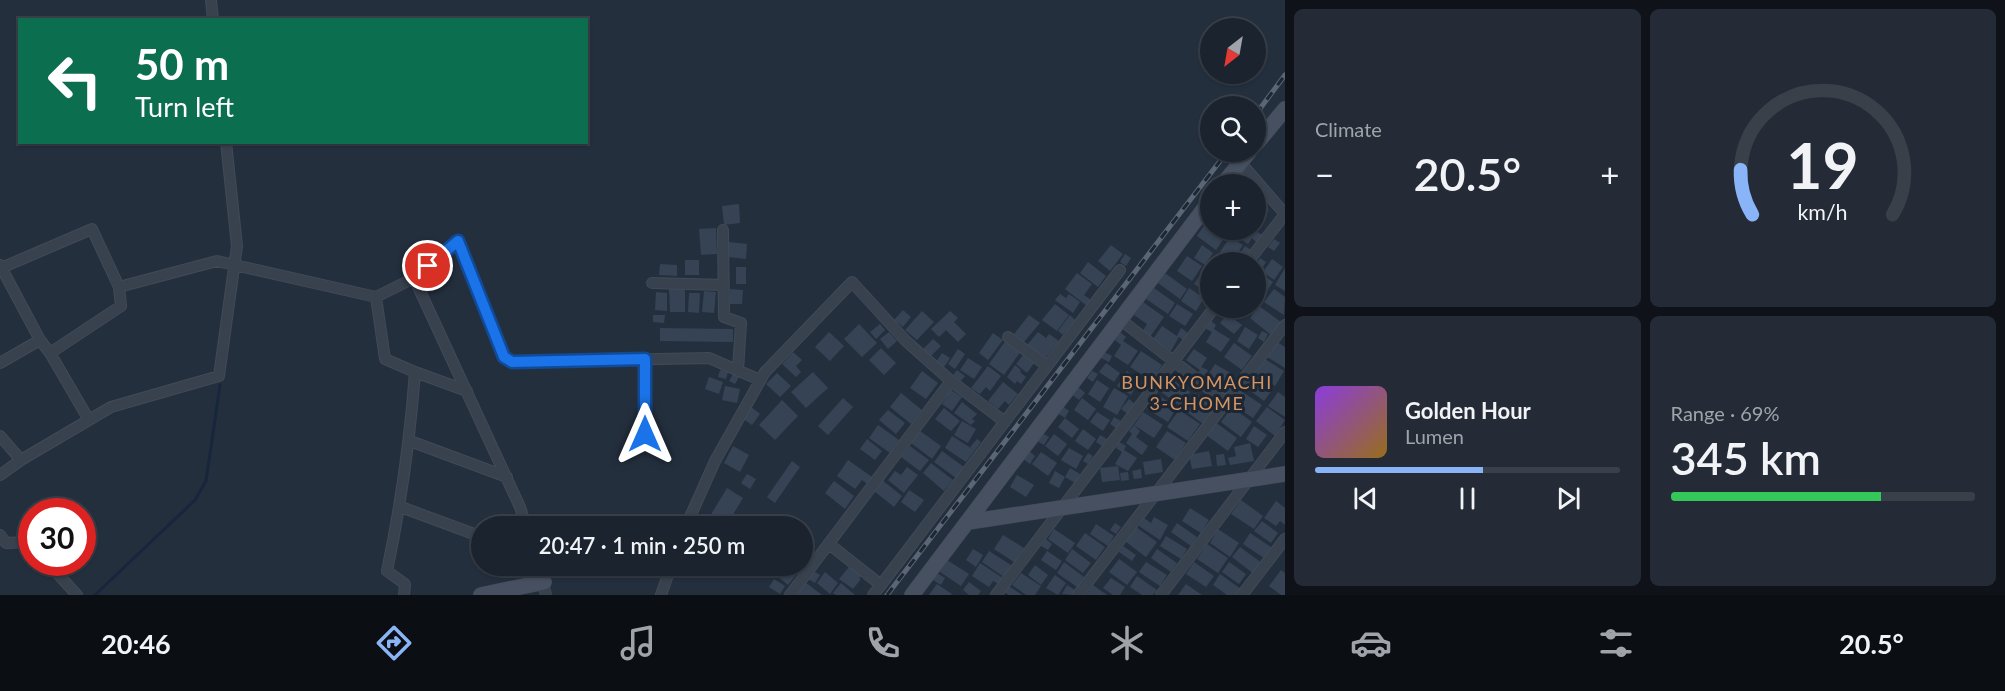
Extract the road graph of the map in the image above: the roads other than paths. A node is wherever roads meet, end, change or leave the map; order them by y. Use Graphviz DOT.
graph roads {
  1 [pos="211,0"];
  2 [pos="213,18"];
  3 [pos="1285,109"];
  4 [pos="1266,132"];
  5 [pos="226,144"];
  6 [pos="1241,162"];
  7 [pos="1249,162"];
  8 [pos="1231,174"];
  9 [pos="1200,214"];
  10 [pos="1285,214"];
  11 [pos="723,230"];
  12 [pos="1256,252"];
  13 [pos="234,264"];
  14 [pos="1,267"];
  15 [pos="1120,270"];
  16 [pos="414,278"];
  17 [pos="652,283"];
  18 [pos="724,285"];
  19 [pos="120,287"];
  20 [pos="376,297"];
  21 [pos="1206,318"];
  22 [pos="1120,320"];
  23 [pos="1285,325"];
  24 [pos="1008,337"];
  25 [pos="39,340"];
  26 [pos="50,353"];
  27 [pos="645,359"];
  28 [pos="1173,361"];
  29 [pos="0,363"];
  30 [pos="1047,366"];
  31 [pos="738,370"];
  32 [pos="415,372"];
  33 [pos="760,380"];
  34 [pos="951,381"];
  35 [pos="467,391"];
  36 [pos="1226,402"];
  37 [pos="89,420"];
  38 [pos="1005,422"];
  39 [pos="1285,432"];
  40 [pos="645,434"];
  41 [pos="0,436"];
  42 [pos="410,441"];
  43 [pos="21,460"];
  44 [pos="1285,474"];
  45 [pos="0,475"];
  46 [pos="507,477"];
  47 [pos="1248,480"];
  48 [pos="1155,494"];
  49 [pos="400,507"];
  50 [pos="1062,508"];
  51 [pos="523,516"];
  52 [pos="690,516"];
  53 [pos="968,522"];
  54 [pos="471,533"];
  55 [pos="0,535"];
  56 [pos="1285,539"];
  57 [pos="18,542"];
  58 [pos="829,544"];
  59 [pos="60,576"];
  60 [pos="668,576"];
  61 [pos="881,585"];
  62 [pos="545,589"];
  63 [pos="914,594"];
  64 [pos="77,595"];
  65 [pos="404,595"];
  66 [pos="481,595"];
  67 [pos="661,595"];
  68 [pos="790,595"];
  69 [pos="873,595"];
  70 [pos="996,595"];
  71 [pos="1078,595"];
  72 [pos="1161,595"];
  73 [pos="1242,595"];
  1 -- 2 [label="street"];
  3 -- 4 [label="street"];
  5 -- 13 [label="street"];
  6 -- 8 [label="street"];
  7 -- 10 [label="street"];
  9 -- 22 [label="street"];
  10 -- 12 [label="street"];
  11 -- 18 [label="street"];
  13 -- 19 [label="street"];
  13 -- 20 [label="street"];
  13 -- 37 [label="street"];
  14 -- 19 [label="street"];
  14 -- 25 [label="street"];
  15 -- 30 [label="street"];
  16 -- 20 [label="street"];
  16 -- 27 [label="street"];
  16 -- 35 [label="street"];
  17 -- 18 [label="street"];
  18 -- 31 [label="street"];
  19 -- 26 [label="street"];
  20 -- 32 [label="street"];
  21 -- 28 [label="street"];
  22 -- 28 [label="street"];
  22 -- 53 [label="street"];
  23 -- 36 [label="street"];
  24 -- 30 [label="street"];
  25 -- 26 [label="street"];
  25 -- 29 [label="street"];
  26 -- 37 [label="street"];
  27 -- 31 [label="street"];
  27 -- 40 [label="street"];
  28 -- 36 [label="street"];
  28 -- 50 [label="street"];
  30 -- 38 [label="street"];
  31 -- 33 [label="street"];
  32 -- 35 [label="street"];
  32 -- 42 [label="street"];
  33 -- 34 [label="street"];
  33 -- 52 [label="street"];
  34 -- 38 [label="street"];
  34 -- 58 [label="street"];
  35 -- 46 [label="street"];
  36 -- 48 [label="street"];
  37 -- 43 [label="street"];
  38 -- 61 [label="street"];
  39 -- 47 [label="street"];
  41 -- 43 [label="street"];
  42 -- 46 [label="street"];
  42 -- 49 [label="street"];
  43 -- 45 [label="street"];
  44 -- 47 [label="street"];
  46 -- 51 [label="street"];
  47 -- 48 [label="street"];
  47 -- 72 [label="street"];
  48 -- 50 [label="street"];
  48 -- 71 [label="street"];
  49 -- 54 [label="street"];
  49 -- 65 [label="street"];
  50 -- 53 [label="street"];
  50 -- 70 [label="street"];
  53 -- 63 [label="street"];
  55 -- 57 [label="street"];
  56 -- 73 [label="street"];
  58 -- 61 [label="street"];
  58 -- 68 [label="street"];
  59 -- 64 [label="street"];
  60 -- 67 [label="street"];
  61 -- 69 [label="street"];
  62 -- 66 [label="street"];
}
